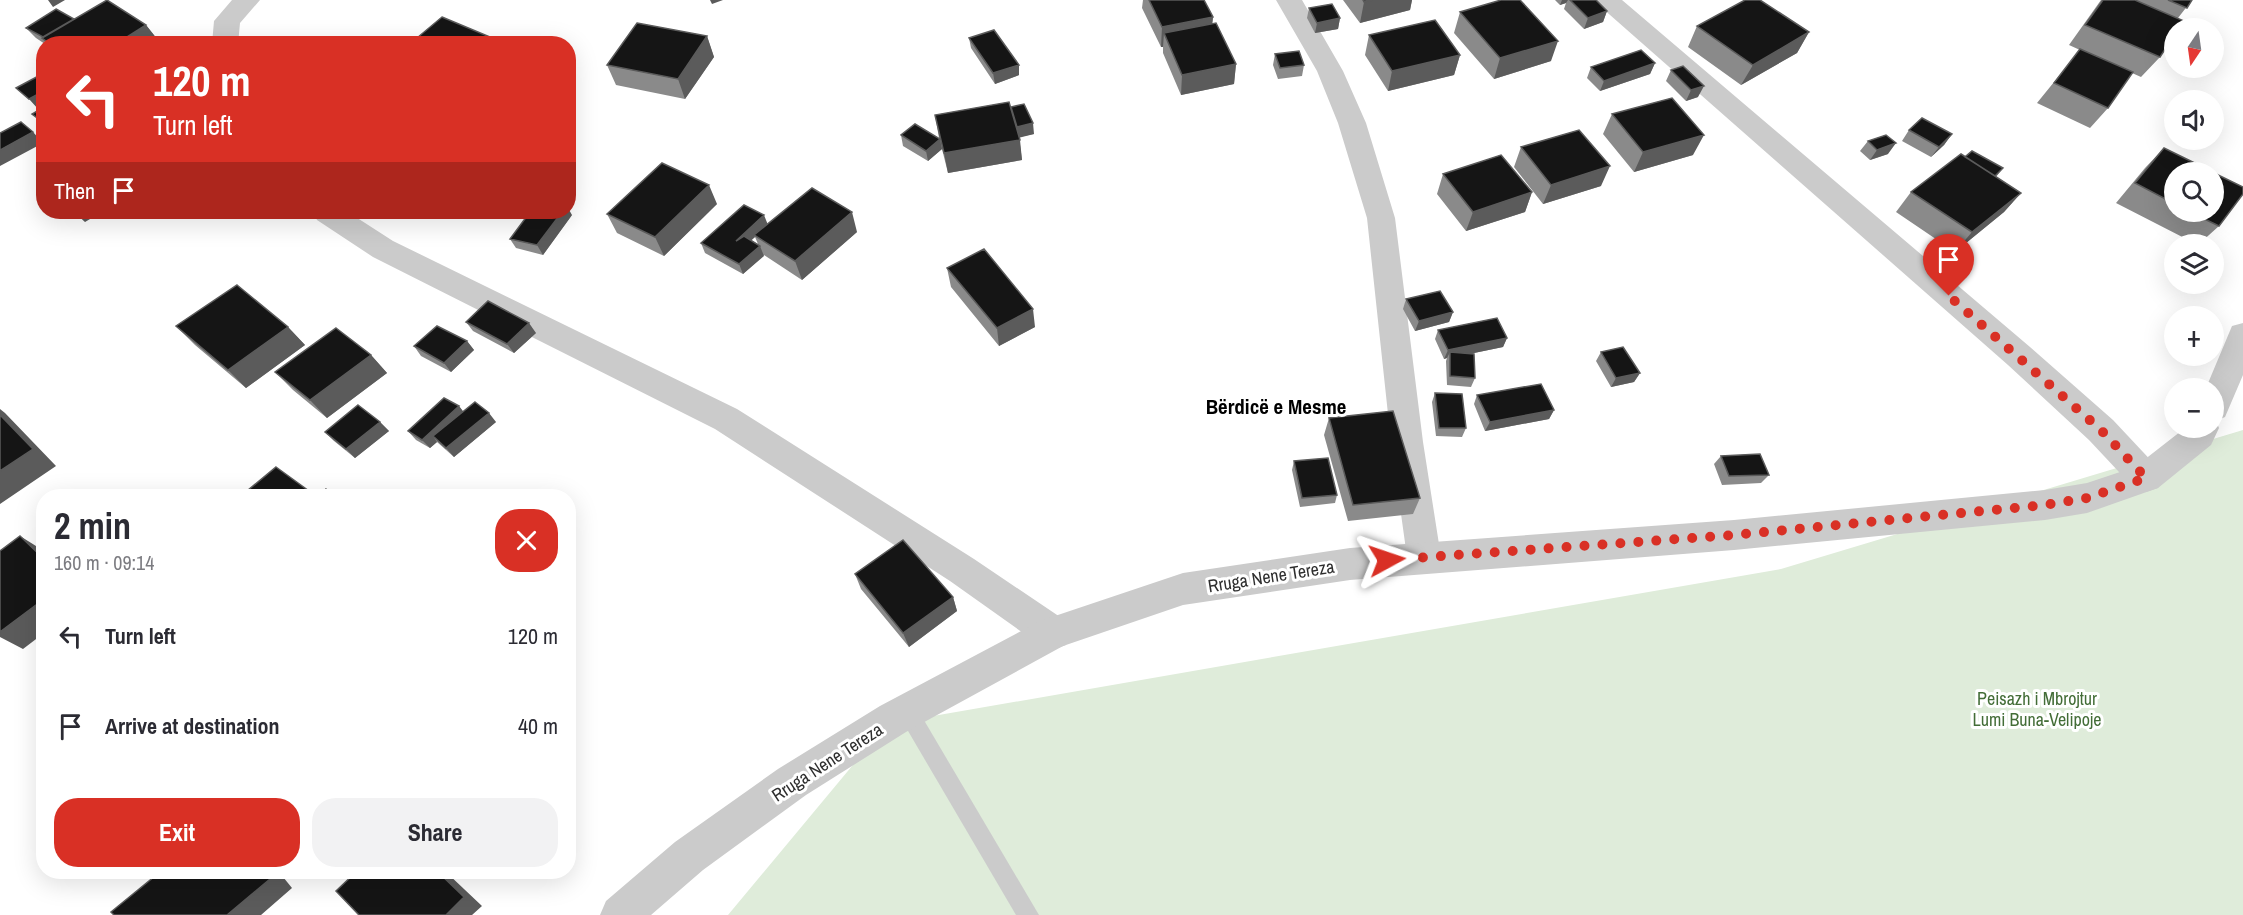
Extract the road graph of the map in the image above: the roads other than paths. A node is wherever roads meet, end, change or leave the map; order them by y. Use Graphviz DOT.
graph roads {
  1 [pos="247,0"];
  2 [pos="1289,0"];
  3 [pos="1606,0"];
  4 [pos="226,36"];
  5 [pos="338,219"];
  6 [pos="2243,335"];
  7 [pos="2224,383"];
  8 [pos="2195,438"];
  9 [pos="2146,478"];
  10 [pos="1424,557"];
  11 [pos="1053,633"];
  12 [pos="908,712"];
  13 [pos="620,915"];
  14 [pos="1028,915"];
  1 -- 4 [label="street"];
  2 -- 10 [label="street"];
  3 -- 9 [label="street"];
  5 -- 11 [label="street"];
  6 -- 7 [label="street"];
  8 -- 9 [label="street, Rruga Nene Tereza"];
  9 -- 10 [label="street, Rruga Nene Tereza"];
  10 -- 11 [label="street, Rruga Nene Tereza"];
  11 -- 12 [label="street, Rruga Nene Tereza"];
  12 -- 13 [label="street, Rruga Nene Tereza"];
  12 -- 14 [label="lane"];
}
